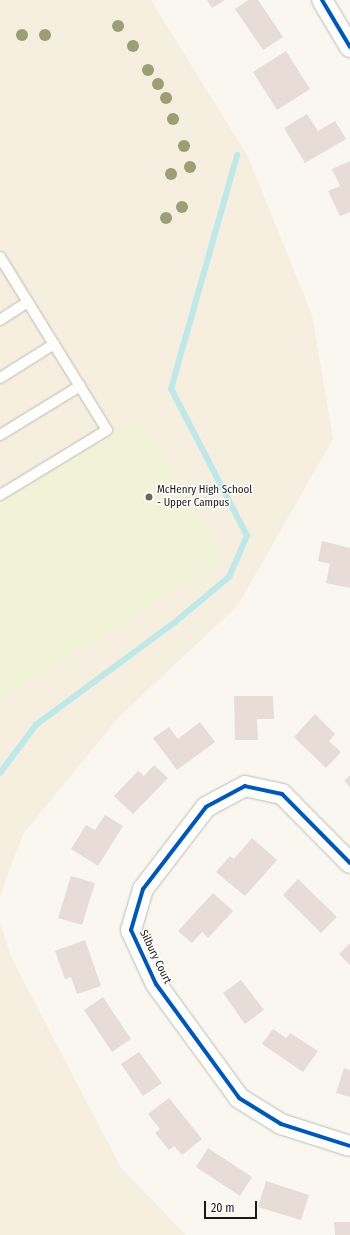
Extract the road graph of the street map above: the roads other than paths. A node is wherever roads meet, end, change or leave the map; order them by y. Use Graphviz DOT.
graph roads {
  1 [pos="322,0"];
  2 [pos="350,47"];
  3 [pos="0,257"];
  4 [pos="28,302"];
  5 [pos="0,320"];
  6 [pos="54,344"];
  7 [pos="0,378"];
  8 [pos="80,386"];
  9 [pos="0,435"];
  10 [pos="0,495"];
  11 [pos="350,863"];
  12 [pos="350,1146"];
  1 -- 2 [label="street"];
  3 -- 4 [label="lane"];
  4 -- 5 [label="lane"];
  4 -- 6 [label="lane"];
  6 -- 7 [label="lane"];
  6 -- 8 [label="lane"];
  8 -- 9 [label="lane"];
  8 -- 10 [label="lane"];
  11 -- 12 [label="street, Silbury Court"];
}
